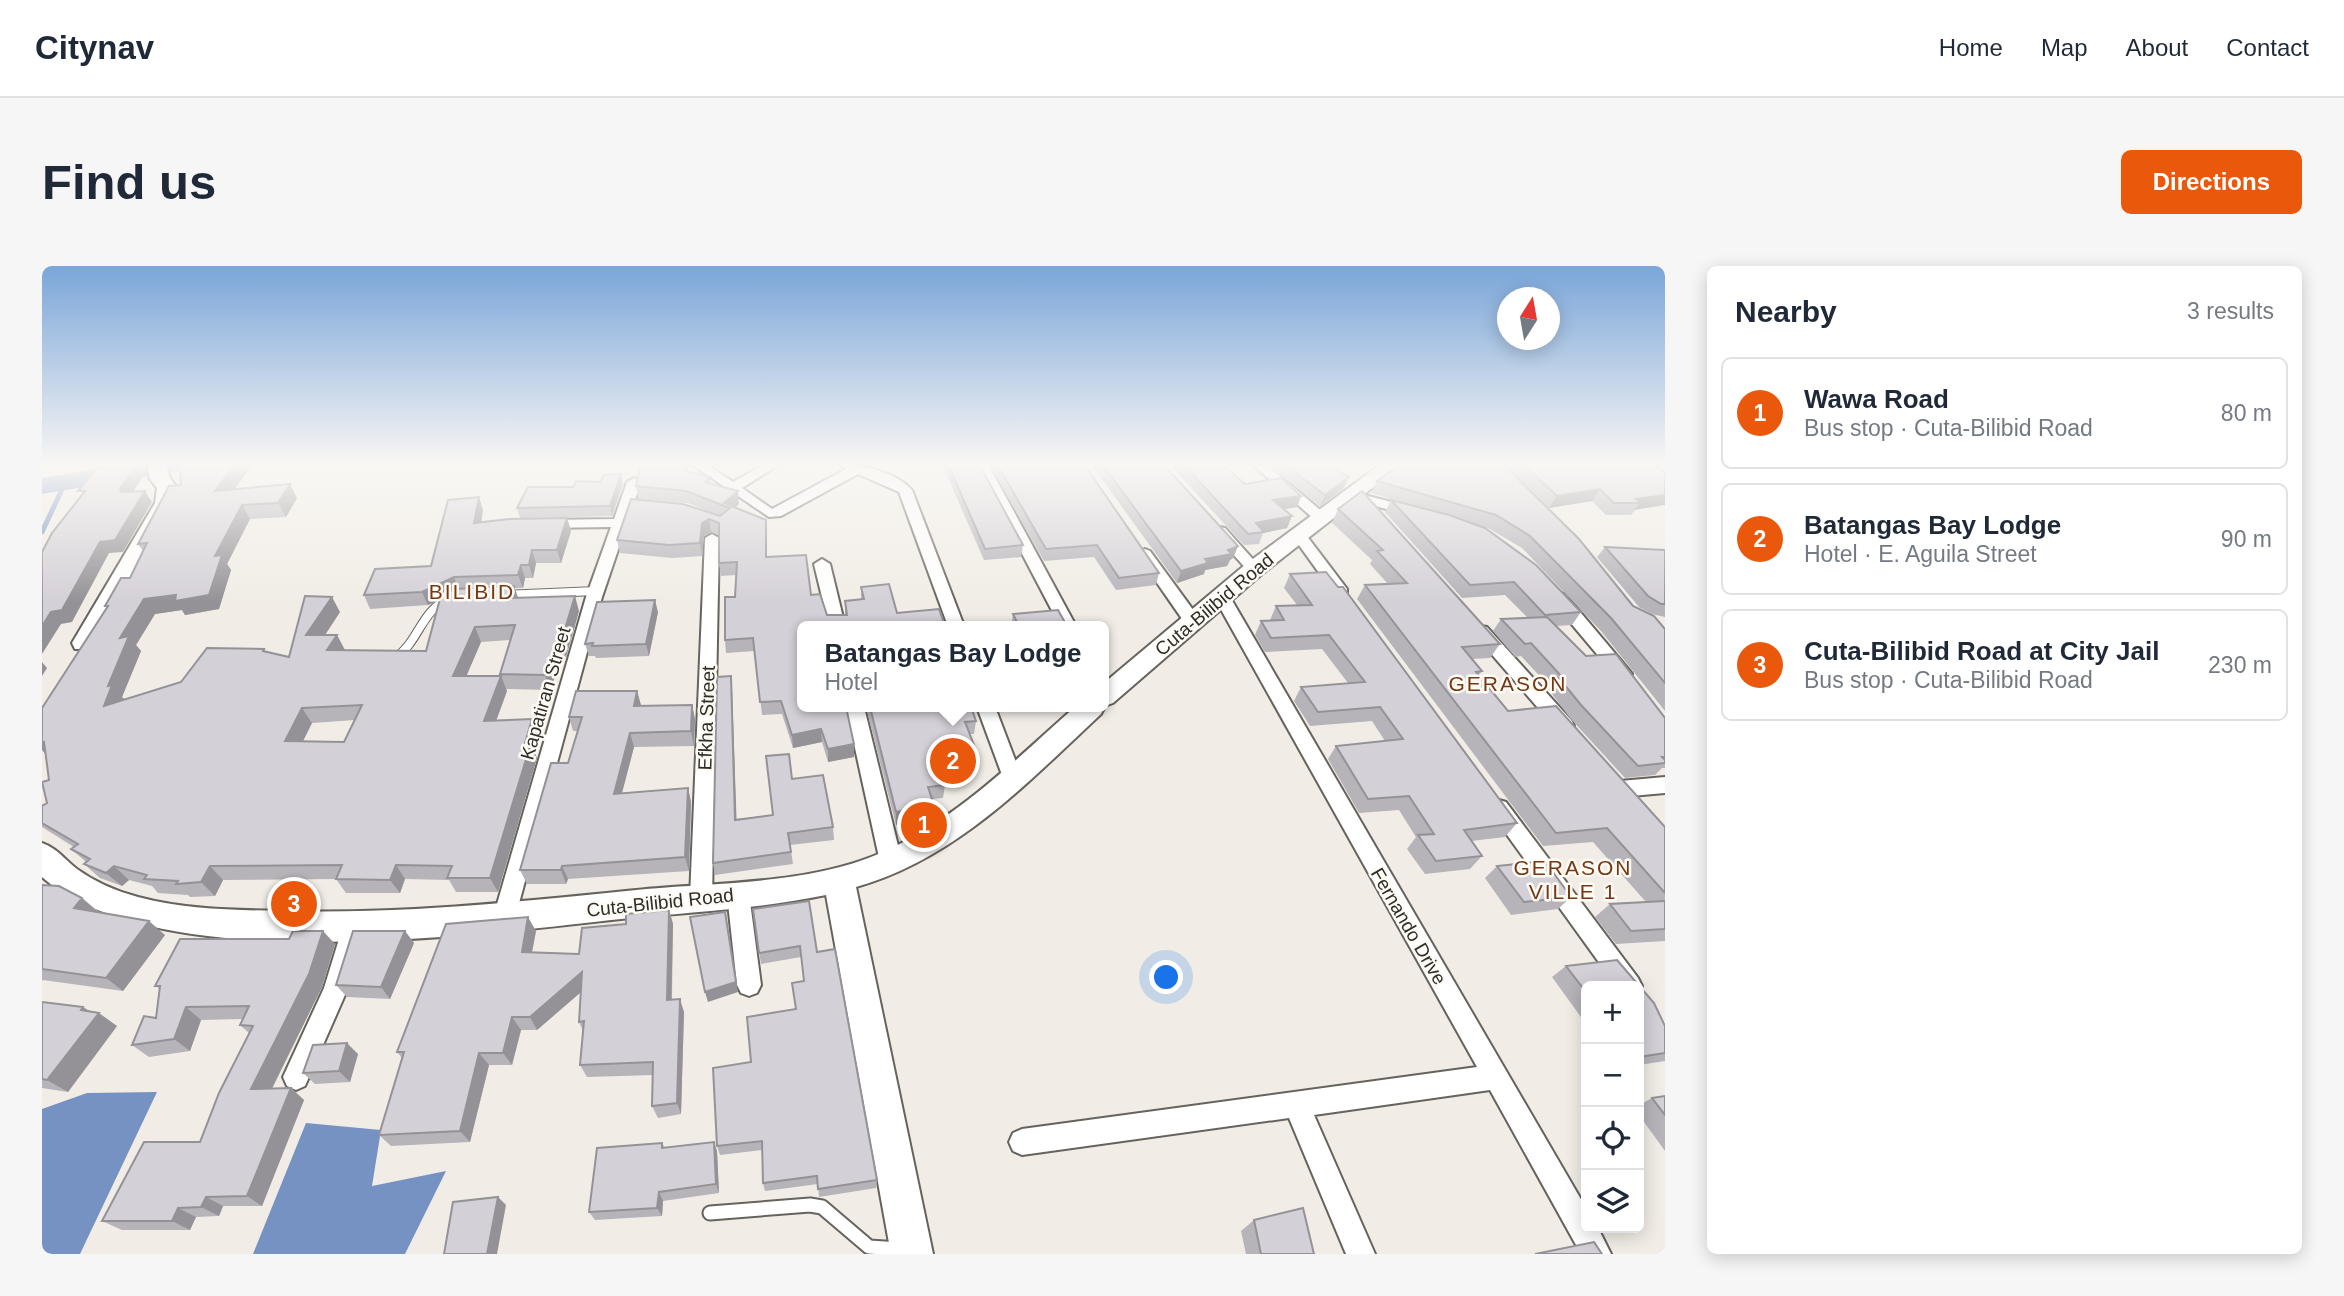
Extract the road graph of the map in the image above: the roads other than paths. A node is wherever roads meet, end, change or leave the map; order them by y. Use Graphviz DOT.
graph roads {
  1 [pos="161,510"];
  2 [pos="624,510"];
  3 [pos="913,510"];
  4 [pos="1006,510"];
  5 [pos="1312,510"];
  6 [pos="1333,510"];
  7 [pos="1373,510"];
  8 [pos="1409,510"];
  9 [pos="1320,517"];
  10 [pos="1431,517"];
  11 [pos="1382,520"];
  12 [pos="1211,521"];
  13 [pos="620,523"];
  14 [pos="532,524"];
  15 [pos="1298,534"];
  16 [pos="712,538"];
  17 [pos="1137,543"];
  18 [pos="822,564"];
  19 [pos="1254,569"];
  20 [pos="1552,590"];
  21 [pos="596,591"];
  22 [pos="488,595"];
  23 [pos="460,597"];
  24 [pos="1222,597"];
  25 [pos="1354,611"];
  26 [pos="1465,613"];
  27 [pos="835,621"];
  28 [pos="954,621"];
  29 [pos="1065,621"];
  30 [pos="1193,622"];
  31 [pos="381,659"];
  32 [pos="73,661"];
  33 [pos="1109,691"];
  34 [pos="1637,692"];
  35 [pos="856,712"];
  36 [pos="988,712"];
  37 [pos="1086,712"];
  38 [pos="1574,737"];
  39 [pos="1013,778"];
  40 [pos="1665,785"];
  41 [pos="1484,788"];
  42 [pos="1638,809"];
  43 [pos="42,856"];
  44 [pos="891,862"];
  45 [pos="839,879"];
  46 [pos="738,894"];
  47 [pos="701,898"];
  48 [pos="504,918"];
  49 [pos="354,926"];
  50 [pos="1626,981"];
  51 [pos="749,985"];
  52 [pos="296,1077"];
  53 [pos="1496,1077"];
  54 [pos="1296,1104"];
  55 [pos="1022,1142"];
  56 [pos="710,1213"];
  57 [pos="912,1252"];
  58 [pos="1361,1254"];
  59 [pos="1597,1254"];
  1 -- 32 [label="street"];
  2 -- 13 [label="street, Kapatiran Street"];
  3 -- 28 [label="street"];
  4 -- 29 [label="street"];
  5 -- 9 [label="street"];
  6 -- 9 [label="street, Cuta-Bilibid Road"];
  7 -- 11 [label="street"];
  8 -- 10 [label="street"];
  9 -- 15 [label="street, Cuta-Bilibid Road"];
  12 -- 19 [label="street"];
  13 -- 14 [label="street"];
  13 -- 21 [label="street, Kapatiran Street"];
  15 -- 19 [label="street, Cuta-Bilibid Road"];
  15 -- 25 [label="street"];
  16 -- 47 [label="street, Efkha Street"];
  17 -- 30 [label="street"];
  18 -- 27 [label="street"];
  19 -- 24 [label="street, Cuta-Bilibid Road"];
  20 -- 34 [label="street"];
  21 -- 22 [label="lane"];
  21 -- 48 [label="street, Kapatiran Street"];
  23 -- 31 [label="lane"];
  24 -- 30 [label="street, Cuta-Bilibid Road"];
  24 -- 53 [label="street, Fernando Drive"];
  26 -- 38 [label="street"];
  30 -- 33 [label="street, Cuta-Bilibid Road"];
  35 -- 44 [label="street"];
  36 -- 39 [label="street"];
  37 -- 39 [label="street, Cuta-Bilibid Road"];
  39 -- 44 [label="street, Cuta-Bilibid Road"];
  40 -- 42 [label="street"];
  41 -- 50 [label="street"];
  43 -- 49 [label="street, Cuta-Bilibid Road"];
  44 -- 45 [label="street, Cuta-Bilibid Road"];
  45 -- 46 [label="street, Cuta-Bilibid Road"];
  45 -- 57 [label="street"];
  46 -- 47 [label="street, Cuta-Bilibid Road"];
  46 -- 51 [label="street"];
  47 -- 48 [label="street, Cuta-Bilibid Road"];
  48 -- 49 [label="street, Cuta-Bilibid Road"];
  49 -- 52 [label="street"];
  53 -- 54 [label="street"];
  53 -- 59 [label="street, Fernando Drive"];
  54 -- 55 [label="street"];
  54 -- 58 [label="street"];
  56 -- 57 [label="lane"];
}
